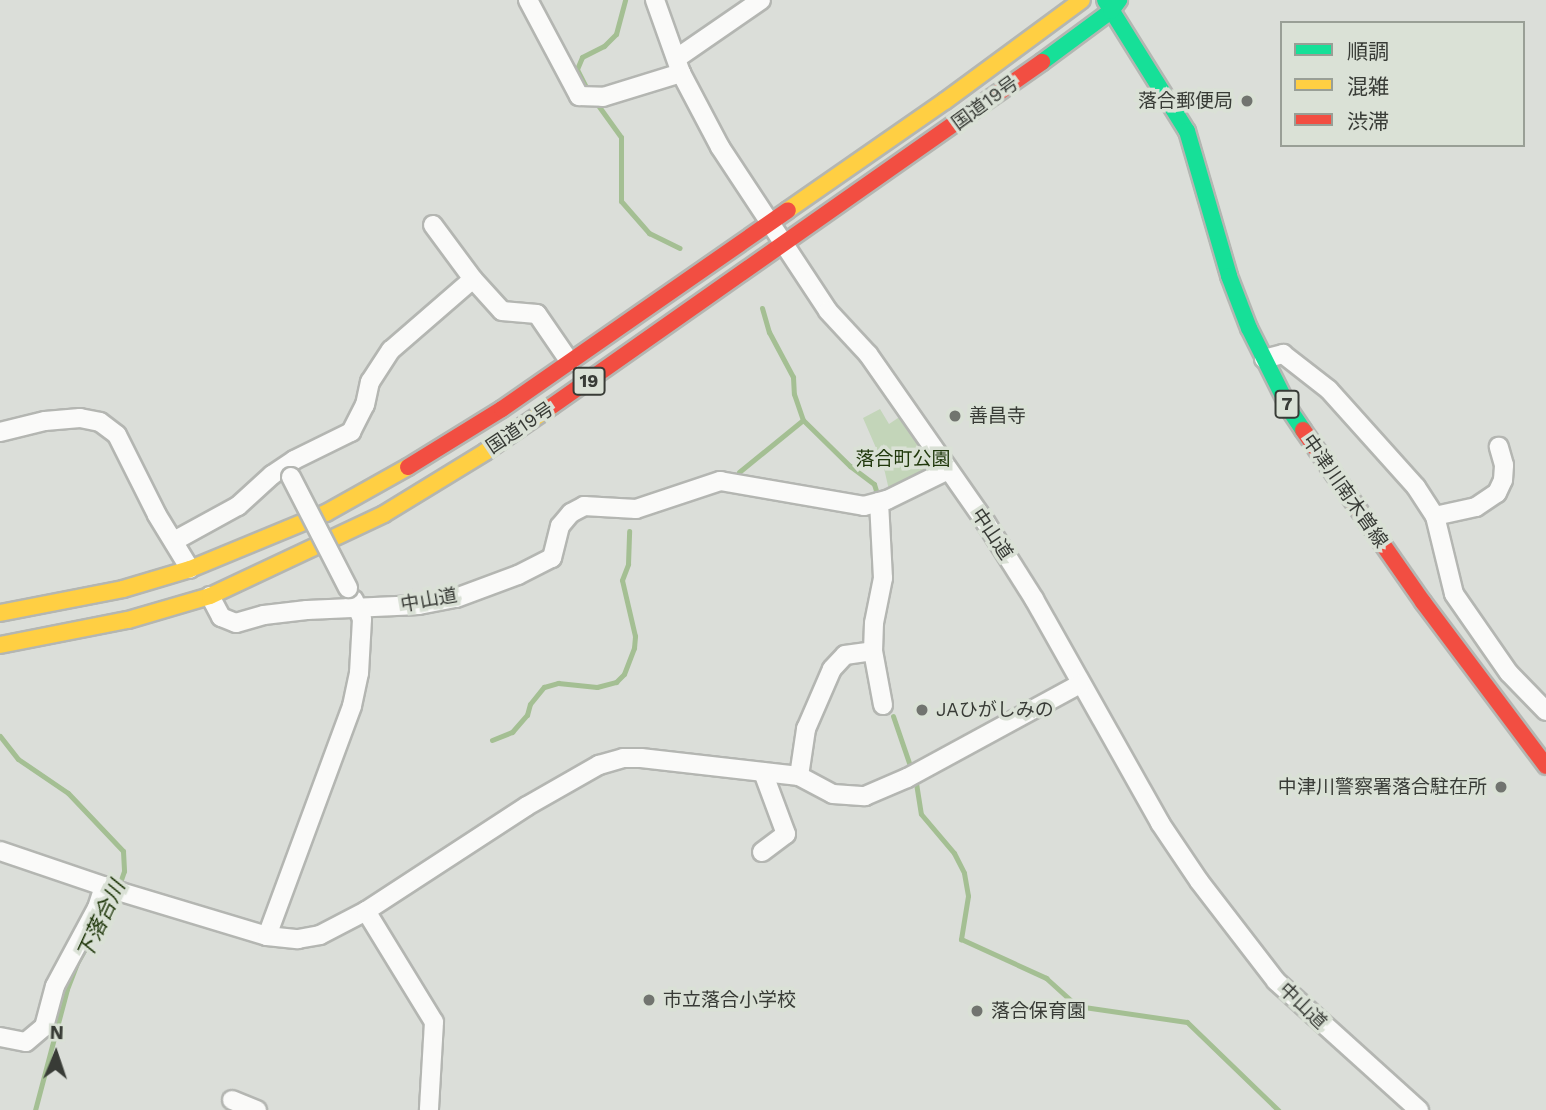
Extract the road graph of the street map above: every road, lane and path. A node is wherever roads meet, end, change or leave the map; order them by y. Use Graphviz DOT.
graph roads {
  1 [pos="528,0"];
  2 [pos="655,0"];
  3 [pos="761,0"];
  4 [pos="1082,0"];
  5 [pos="1112,4"];
  6 [pos="679,66"];
  7 [pos="768,223"];
  8 [pos="433,225"];
  9 [pos="782,244"];
  10 [pos="473,279"];
  11 [pos="1264,359"];
  12 [pos="570,362"];
  13 [pos="0,432"];
  14 [pos="1499,447"];
  15 [pos="946,471"];
  16 [pos="288,472"];
  17 [pos="879,502"];
  18 [pos="1435,516"];
  19 [pos="174,541"];
  20 [pos="190,569"];
  21 [pos="209,596"];
  22 [pos="358,608"];
  23 [pos="0,613"];
  24 [pos="0,645"];
  25 [pos="873,651"];
  26 [pos="1080,684"];
  27 [pos="883,705"];
  28 [pos="1546,711"];
  29 [pos="1546,766"];
  30 [pos="763,772"];
  31 [pos="799,776"];
  32 [pos="0,851"];
  33 [pos="762,852"];
  34 [pos="111,889"];
  35 [pos="366,911"];
  36 [pos="267,936"];
  37 [pos="0,1037"];
  38 [pos="232,1100"];
  39 [pos="257,1110"];
  40 [pos="429,1110"];
  41 [pos="1419,1110"];
  1 -- 6 [label="street"];
  2 -- 6 [label="street"];
  3 -- 6 [label="street"];
  4 -- 7 [label="main road, 国道19号 / 19"];
  5 -- 9 [label="main road, 国道19号 / 19"];
  5 -- 11 [label="main road, 中津川南木曽線 / 7"];
  6 -- 7 [label="street"];
  7 -- 9 [label="street"];
  7 -- 12 [label="main road, 国道19号 / 19"];
  8 -- 10 [label="street"];
  9 -- 15 [label="street"];
  9 -- 21 [label="main road, 国道19号 / 19"];
  10 -- 12 [label="street"];
  10 -- 16 [label="street"];
  11 -- 18 [label="street"];
  11 -- 29 [label="main road, 中津川南木曽線 / 7"];
  12 -- 20 [label="main road, 国道19号 / 19"];
  13 -- 19 [label="street"];
  14 -- 18 [label="street"];
  15 -- 17 [label="street, 中山道"];
  15 -- 26 [label="street, 中山道"];
  16 -- 19 [label="street"];
  16 -- 22 [label="street, bridge"];
  17 -- 22 [label="street, 中山道"];
  17 -- 25 [label="street"];
  18 -- 28 [label="street"];
  19 -- 20 [label="street"];
  20 -- 23 [label="main road, 国道19号 / 19"];
  21 -- 22 [label="street, 中山道"];
  21 -- 24 [label="main road, 国道19号 / 19"];
  22 -- 36 [label="street"];
  25 -- 27 [label="street"];
  25 -- 31 [label="street"];
  26 -- 31 [label="street"];
  26 -- 41 [label="street, 中山道"];
  30 -- 31 [label="street"];
  30 -- 33 [label="street"];
  30 -- 35 [label="street"];
  32 -- 34 [label="street"];
  34 -- 36 [label="street"];
  34 -- 37 [label="street"];
  35 -- 36 [label="street"];
  35 -- 40 [label="street"];
  38 -- 39 [label="street"];
}
